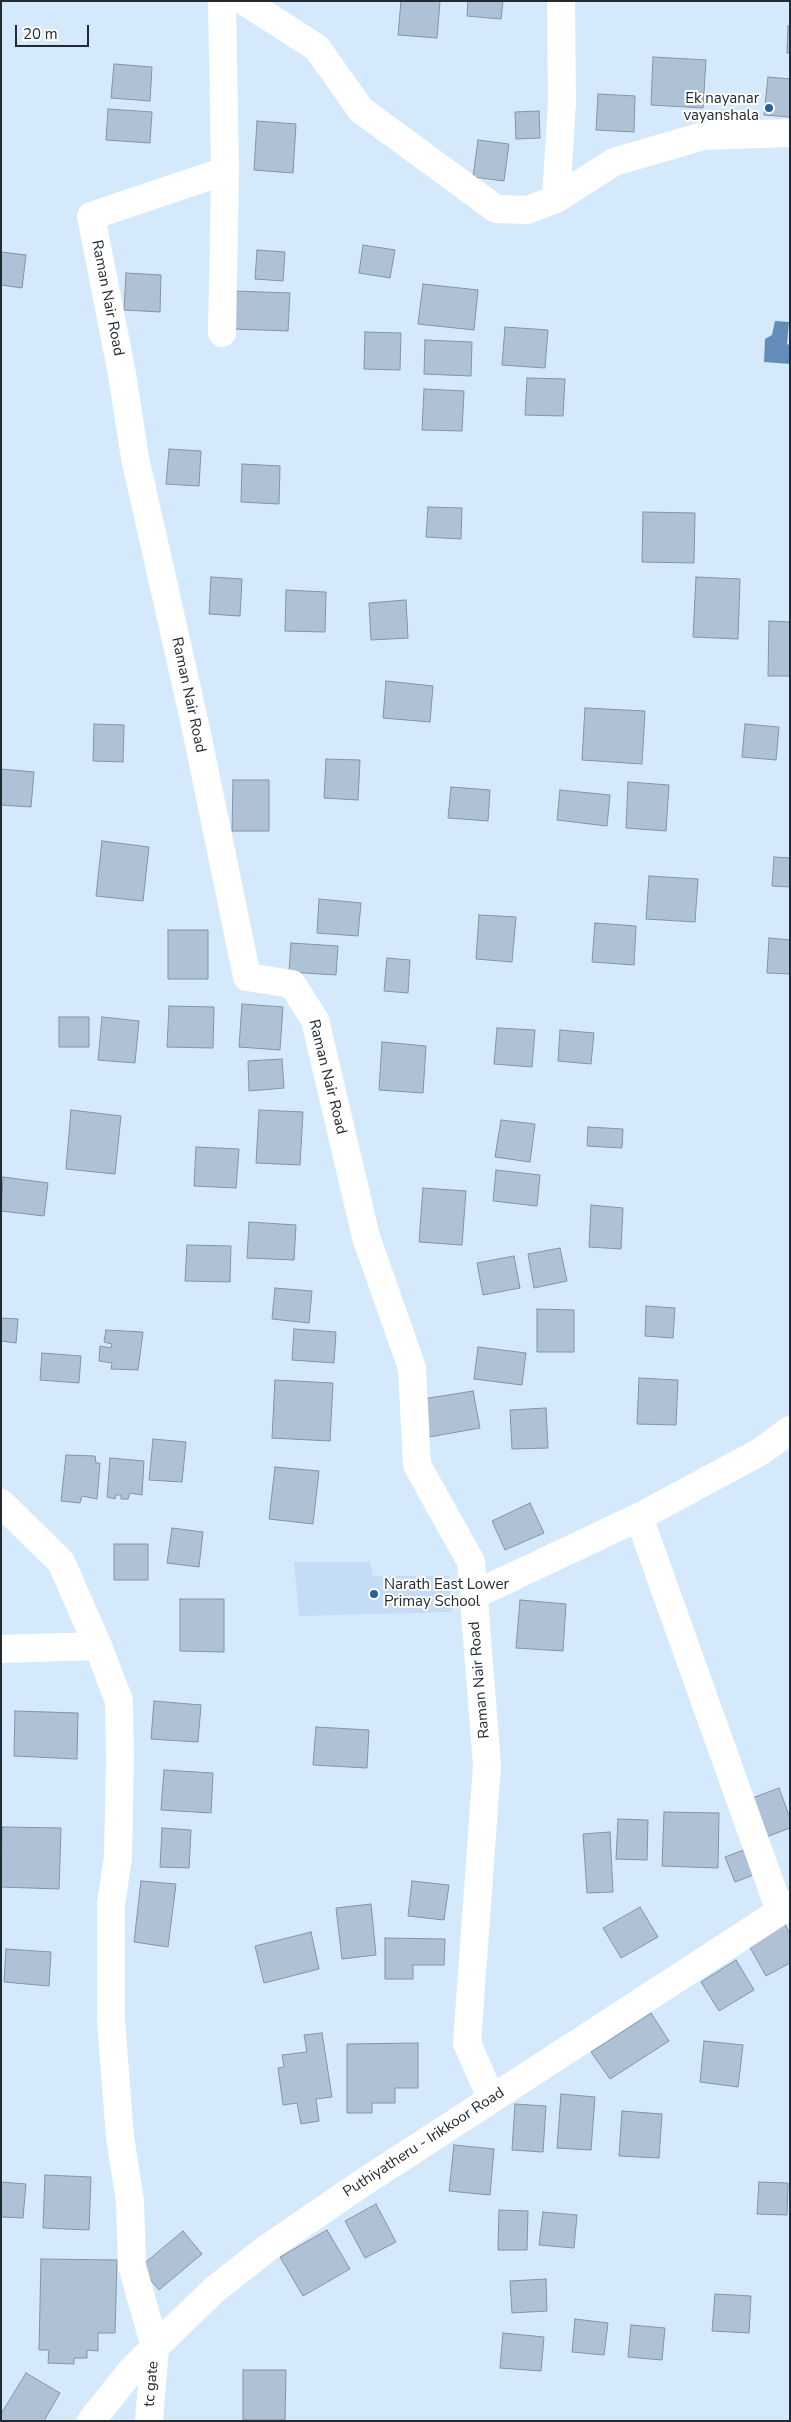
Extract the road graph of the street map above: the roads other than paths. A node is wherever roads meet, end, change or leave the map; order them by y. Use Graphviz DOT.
graph roads {
  1 [pos="222,1"];
  2 [pos="244,1"];
  3 [pos="561,1"];
  4 [pos="790,133"];
  5 [pos="225,171"];
  6 [pos="556,199"];
  7 [pos="222,333"];
  8 [pos="790,1430"];
  9 [pos="1,1502"];
  10 [pos="639,1517"];
  11 [pos="474,1595"];
  12 [pos="98,1646"];
  13 [pos="1,1649"];
  14 [pos="785,1908"];
  15 [pos="491,2098"];
  16 [pos="155,2346"];
  17 [pos="91,2421"];
  18 [pos="150,2421"];
  1 -- 5 [label="street"];
  2 -- 6 [label="street"];
  3 -- 6 [label="street"];
  4 -- 6 [label="street"];
  5 -- 7 [label="street"];
  5 -- 11 [label="street, Raman Nair Road"];
  8 -- 10 [label="street"];
  9 -- 12 [label="street, tc gate"];
  10 -- 11 [label="street"];
  10 -- 14 [label="street"];
  11 -- 15 [label="street, Raman Nair Road"];
  12 -- 13 [label="street"];
  12 -- 16 [label="street, tc gate"];
  14 -- 15 [label="street, Puthiyatheru - Irikkoor Road"];
  15 -- 16 [label="street, Puthiyatheru - Irikkoor Road"];
  16 -- 17 [label="street, Puthiyatheru - Irikkoor Road"];
  16 -- 18 [label="street, tc gate"];
}
